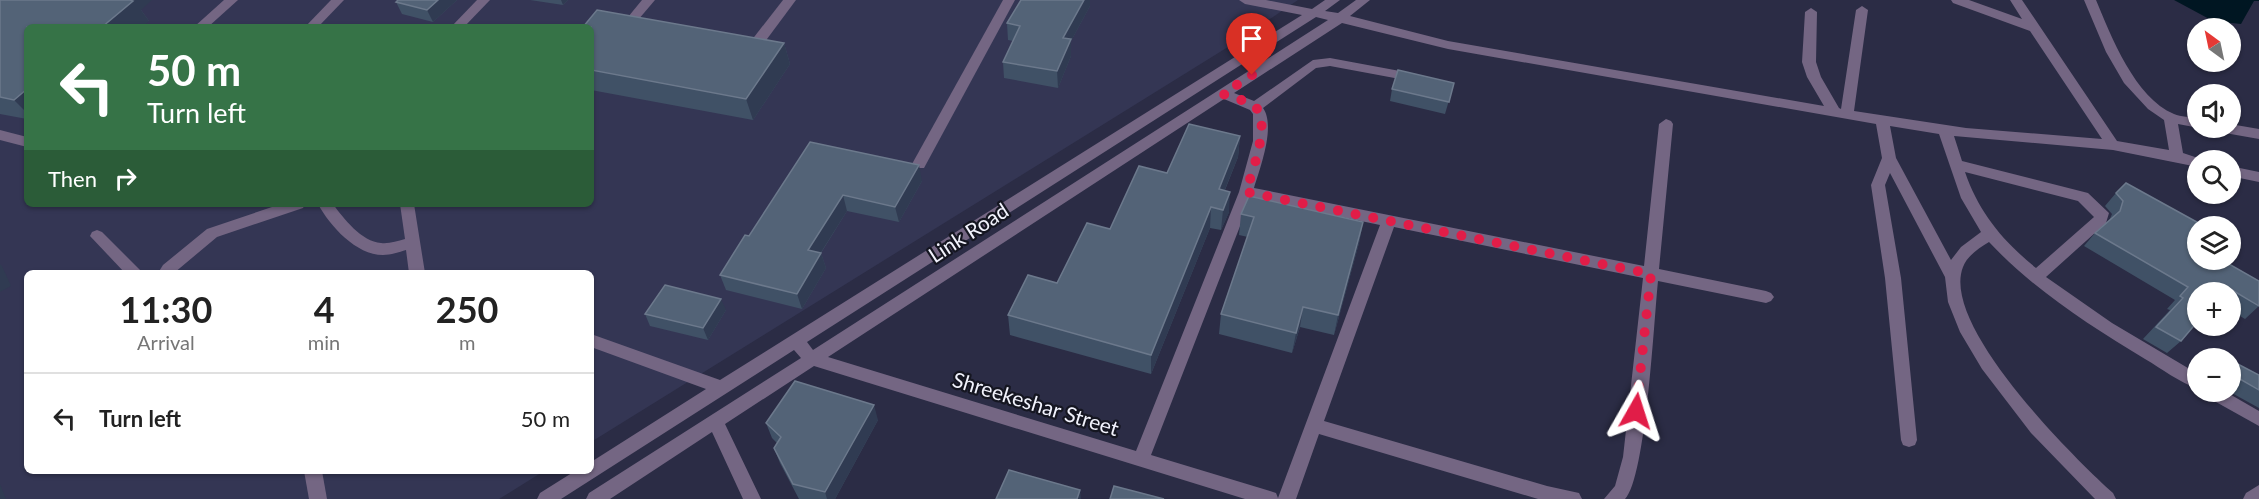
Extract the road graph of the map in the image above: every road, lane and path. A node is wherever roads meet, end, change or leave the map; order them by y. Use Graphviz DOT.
graph roads {
  1 [pos="232,0"];
  2 [pos="338,0"];
  3 [pos="484,0"];
  4 [pos="649,0"];
  5 [pos="789,0"];
  6 [pos="1009,0"];
  7 [pos="1245,0"];
  8 [pos="1334,0"];
  9 [pos="1364,0"];
  10 [pos="1957,0"];
  11 [pos="2016,0"];
  12 [pos="2090,0"];
  13 [pos="1862,9"];
  14 [pos="1811,12"];
  15 [pos="1313,14"];
  16 [pos="634,17"];
  17 [pos="1340,18"];
  18 [pos="204,24"];
  19 [pos="314,24"];
  20 [pos="460,24"];
  21 [pos="2035,28"];
  22 [pos="756,44"];
  23 [pos="1435,81"];
  24 [pos="1223,94"];
  25 [pos="1255,107"];
  26 [pos="1841,113"];
  27 [pos="2170,118"];
  28 [pos="1882,120"];
  29 [pos="2187,121"];
  30 [pos="1666,124"];
  31 [pos="1945,130"];
  32 [pos="2241,131"];
  33 [pos="2259,134"];
  34 [pos="0,135"];
  35 [pos="24,141"];
  36 [pos="2113,145"];
  37 [pos="2176,156"];
  38 [pos="1889,158"];
  39 [pos="2187,159"];
  40 [pos="919,164"];
  41 [pos="1958,165"];
  42 [pos="2241,173"];
  43 [pos="2259,177"];
  44 [pos="1246,192"];
  45 [pos="289,207"];
  46 [pos="328,207"];
  47 [pos="407,207"];
  48 [pos="1389,221"];
  49 [pos="1990,234"];
  50 [pos="97,236"];
  51 [pos="411,244"];
  52 [pos="132,270"];
  53 [pos="168,270"];
  54 [pos="416,270"];
  55 [pos="1651,274"];
  56 [pos="1953,277"];
  57 [pos="2036,277"];
  58 [pos="1766,297"];
  59 [pos="594,341"];
  60 [pos="796,341"];
  61 [pos="812,359"];
  62 [pos="2187,375"];
  63 [pos="722,388"];
  64 [pos="2230,402"];
  65 [pos="2259,419"];
  66 [pos="715,421"];
  67 [pos="1315,424"];
  68 [pos="1909,440"];
  69 [pos="1141,459"];
  70 [pos="594,469"];
  71 [pos="314,474"];
  72 [pos="586,474"];
  73 [pos="2259,493"];
  74 [pos="318,499"];
  75 [pos="546,499"];
  76 [pos="595,499"];
  77 [pos="752,499"];
  78 [pos="1270,499"];
  79 [pos="1287,499"];
  80 [pos="1573,499"];
  81 [pos="1613,499"];
  82 [pos="2107,499"];
  83 [pos="2252,499"];
  1 -- 18 [label="street"];
  2 -- 19 [label="street"];
  3 -- 20 [label="street"];
  4 -- 16 [label="street"];
  5 -- 22 [label="street"];
  6 -- 40 [label="street"];
  7 -- 15 [label="street"];
  8 -- 15 [label="street, Link Road"];
  9 -- 17 [label="street, Link Road"];
  10 -- 21 [label="street"];
  11 -- 21 [label="street"];
  12 -- 27 [label="street"];
  13 -- 26 [label="street"];
  14 -- 26 [label="street"];
  15 -- 17 [label="street"];
  15 -- 60 [label="street, Link Road"];
  17 -- 24 [label="street, Link Road"];
  17 -- 26 [label="street"];
  21 -- 36 [label="street"];
  23 -- 25 [label="street"];
  24 -- 25 [label="street"];
  24 -- 61 [label="street, Link Road"];
  25 -- 44 [label="street"];
  26 -- 28 [label="street"];
  27 -- 29 [label="street"];
  27 -- 37 [label="street"];
  28 -- 31 [label="street"];
  28 -- 38 [label="street"];
  30 -- 55 [label="street"];
  31 -- 36 [label="street"];
  31 -- 41 [label="street"];
  32 -- 33 [label="street"];
  34 -- 35 [label="street"];
  36 -- 37 [label="street"];
  37 -- 39 [label="street"];
  38 -- 56 [label="street"];
  38 -- 68 [label="street"];
  41 -- 49 [label="street"];
  41 -- 57 [label="street"];
  42 -- 43 [label="street"];
  44 -- 48 [label="street"];
  44 -- 69 [label="street"];
  45 -- 53 [label="street"];
  46 -- 51 [label="street"];
  47 -- 51 [label="street"];
  48 -- 55 [label="street"];
  48 -- 67 [label="street"];
  49 -- 56 [label="street"];
  49 -- 57 [label="street"];
  50 -- 52 [label="street"];
  51 -- 54 [label="street"];
  55 -- 58 [label="street"];
  55 -- 81 [label="street"];
  56 -- 82 [label="street"];
  57 -- 62 [label="street"];
  59 -- 63 [label="street"];
  60 -- 61 [label="street"];
  60 -- 63 [label="street, Link Road"];
  61 -- 66 [label="street, Link Road"];
  61 -- 69 [label="street, Shreekeshar Street"];
  63 -- 70 [label="street, Link Road"];
  64 -- 65 [label="street"];
  66 -- 76 [label="street, Link Road"];
  66 -- 77 [label="street"];
  67 -- 79 [label="street"];
  67 -- 80 [label="street"];
  69 -- 78 [label="street, Shreekeshar Street"];
  71 -- 74 [label="street"];
  72 -- 75 [label="street, Link Road"];
  73 -- 83 [label="street"];
}
